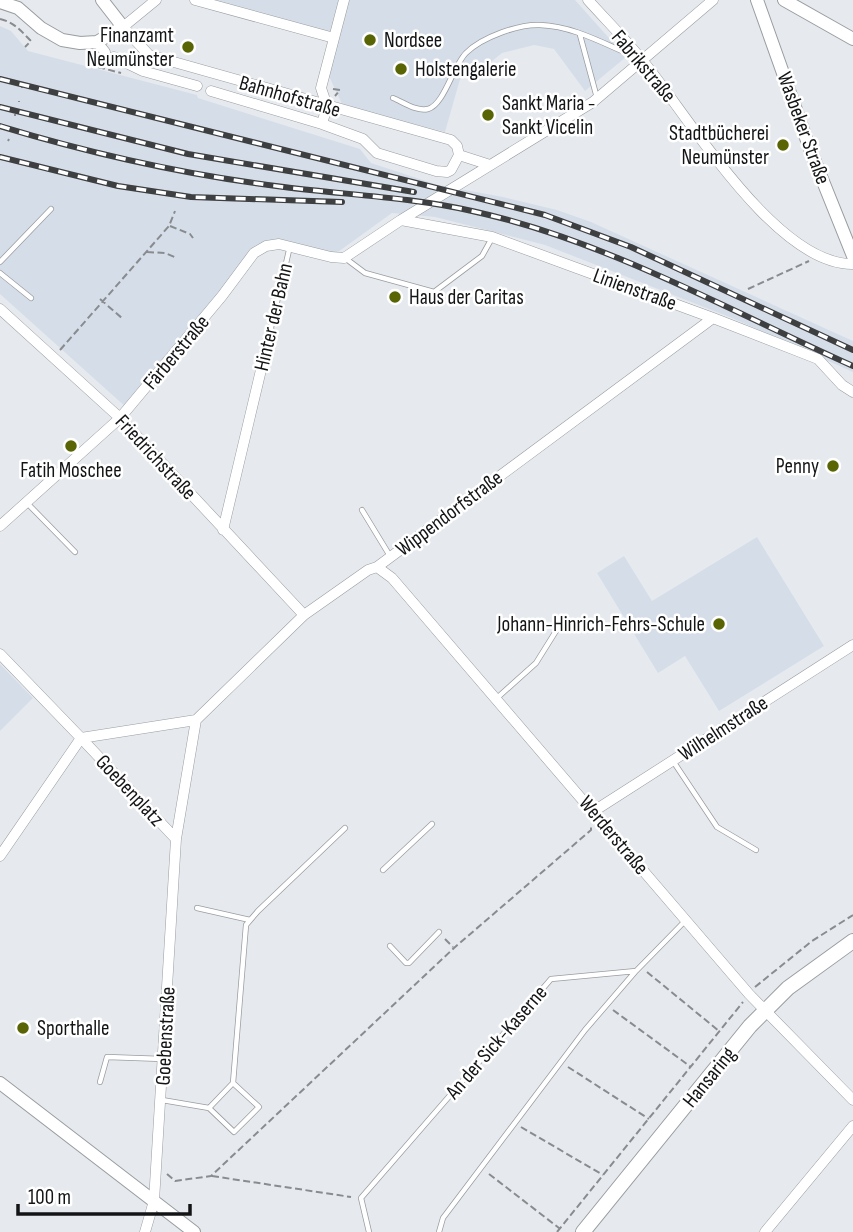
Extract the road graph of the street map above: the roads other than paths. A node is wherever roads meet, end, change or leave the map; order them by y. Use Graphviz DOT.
graph roads {
  1 [pos="102,0"];
  2 [pos="156,0"];
  3 [pos="195,0"];
  4 [pos="344,0"];
  5 [pos="587,0"];
  6 [pos="713,0"];
  7 [pos="757,0"];
  8 [pos="783,0"];
  9 [pos="0,1"];
  10 [pos="122,27"];
  11 [pos="580,34"];
  12 [pos="334,38"];
  13 [pos="853,39"];
  14 [pos="105,50"];
  15 [pos="642,60"];
  16 [pos="197,86"];
  17 [pos="212,91"];
  18 [pos="393,98"];
  19 [pos="597,98"];
  20 [pos="327,106"];
  21 [pos="322,124"];
  22 [pos="459,155"];
  23 [pos="490,165"];
  24 [pos="51,209"];
  25 [pos="401,220"];
  26 [pos="492,237"];
  27 [pos="290,245"];
  28 [pos="853,256"];
  29 [pos="344,258"];
  30 [pos="0,262"];
  31 [pos="853,264"];
  32 [pos="0,273"];
  33 [pos="31,298"];
  34 [pos="0,309"];
  35 [pos="713,318"];
  36 [pos="270,332"];
  37 [pos="853,392"];
  38 [pos="120,418"];
  39 [pos="27,502"];
  40 [pos="362,510"];
  41 [pos="0,526"];
  42 [pos="223,530"];
  43 [pos="75,552"];
  44 [pos="390,557"];
  45 [pos="377,567"];
  46 [pos="304,615"];
  47 [pos="561,623"];
  48 [pos="853,645"];
  49 [pos="0,654"];
  50 [pos="497,698"];
  51 [pos="197,720"];
  52 [pos="81,738"];
  53 [pos="673,760"];
  54 [pos="594,811"];
  55 [pos="432,824"];
  56 [pos="345,828"];
  57 [pos="176,839"];
  58 [pos="757,850"];
  59 [pos="0,856"];
  60 [pos="383,870"];
  61 [pos="197,908"];
  62 [pos="250,920"];
  63 [pos="686,920"];
  64 [pos="440,933"];
  65 [pos="853,941"];
  66 [pos="390,946"];
  67 [pos="638,969"];
  68 [pos="764,1011"];
  69 [pos="164,1059"];
  70 [pos="100,1082"];
  71 [pos="0,1083"];
  72 [pos="233,1083"];
  73 [pos="161,1100"];
  74 [pos="853,1100"];
  75 [pos="209,1108"];
  76 [pos="853,1126"];
  77 [pos="154,1201"];
  78 [pos="145,1232"];
  79 [pos="194,1232"];
  80 [pos="369,1232"];
  81 [pos="439,1232"];
  82 [pos="583,1232"];
  83 [pos="765,1232"];
  1 -- 10 [label="street"];
  2 -- 10 [label="street"];
  3 -- 12 [label="street"];
  4 -- 12 [label="street"];
  5 -- 15 [label="street, Fabrikstraße"];
  6 -- 15 [label="street"];
  7 -- 28 [label="street, Wasbeker Straße"];
  8 -- 13 [label="street"];
  9 -- 14 [label="street"];
  10 -- 14 [label="street"];
  10 -- 20 [label="street, Bahnhofstraße"];
  11 -- 15 [label="lane"];
  11 -- 18 [label="lane"];
  11 -- 19 [label="lane"];
  12 -- 20 [label="street"];
  14 -- 16 [label="street"];
  15 -- 19 [label="street"];
  15 -- 31 [label="street, Fabrikstraße"];
  17 -- 21 [label="street, Bahnhofstraße"];
  19 -- 23 [label="street"];
  20 -- 21 [label="street"];
  20 -- 22 [label="street, Bahnhofstraße"];
  21 -- 22 [label="street, Bahnhofstraße"];
  22 -- 23 [label="street, Bahnhofstraße"];
  23 -- 25 [label="street"];
  24 -- 30 [label="lane"];
  25 -- 26 [label="street, Linienstraße"];
  25 -- 29 [label="street"];
  26 -- 29 [label="lane"];
  26 -- 35 [label="street, Linienstraße"];
  27 -- 29 [label="street, Hinter der Bahn"];
  27 -- 36 [label="lane, Hinter der Bahn"];
  27 -- 38 [label="street, Färberstraße"];
  32 -- 33 [label="lane"];
  34 -- 38 [label="street, Friedrichstraße"];
  35 -- 37 [label="street, Linienstraße"];
  35 -- 44 [label="street, Wippendorfstraße"];
  36 -- 42 [label="street, Hinter der Bahn"];
  38 -- 39 [label="street, Färberstraße"];
  38 -- 42 [label="street, Friedrichstraße"];
  39 -- 41 [label="street, Färberstraße"];
  39 -- 43 [label="lane"];
  40 -- 44 [label="lane"];
  42 -- 46 [label="street, Friedrichstraße"];
  44 -- 45 [label="street, Wippendorfstraße"];
  45 -- 46 [label="street, Wippendorfstraße"];
  45 -- 50 [label="street, Werderstraße"];
  46 -- 51 [label="street, Wippendorfstraße"];
  47 -- 50 [label="lane"];
  48 -- 53 [label="street, Wilhelmstraße"];
  49 -- 52 [label="street"];
  50 -- 54 [label="street, Werderstraße"];
  51 -- 52 [label="street, Goebenplatz"];
  51 -- 57 [label="street, Goebenplatz"];
  52 -- 57 [label="street, Goebenplatz"];
  52 -- 59 [label="street"];
  53 -- 54 [label="street, Wilhelmstraße"];
  53 -- 58 [label="lane"];
  54 -- 63 [label="street, Werderstraße"];
  55 -- 60 [label="lane"];
  56 -- 62 [label="lane"];
  57 -- 69 [label="street, Goebenstraße"];
  61 -- 62 [label="lane"];
  62 -- 72 [label="lane"];
  63 -- 67 [label="lane"];
  63 -- 68 [label="street, Werderstraße"];
  64 -- 66 [label="lane"];
  65 -- 68 [label="main road, Hansaring"];
  67 -- 80 [label="lane, An der Sick-Kaserne"];
  67 -- 81 [label="lane"];
  68 -- 74 [label="street, Werderstraße"];
  68 -- 82 [label="main road, Hansaring"];
  69 -- 70 [label="lane"];
  69 -- 73 [label="street, Goebenstraße"];
  71 -- 77 [label="street"];
  72 -- 75 [label="lane"];
  72 -- 75 [label="lane"];
  73 -- 75 [label="lane"];
  73 -- 77 [label="street, Goebenstraße"];
  76 -- 83 [label="street"];
  77 -- 78 [label="street, Goebenstraße"];
  77 -- 79 [label="street"];
}
